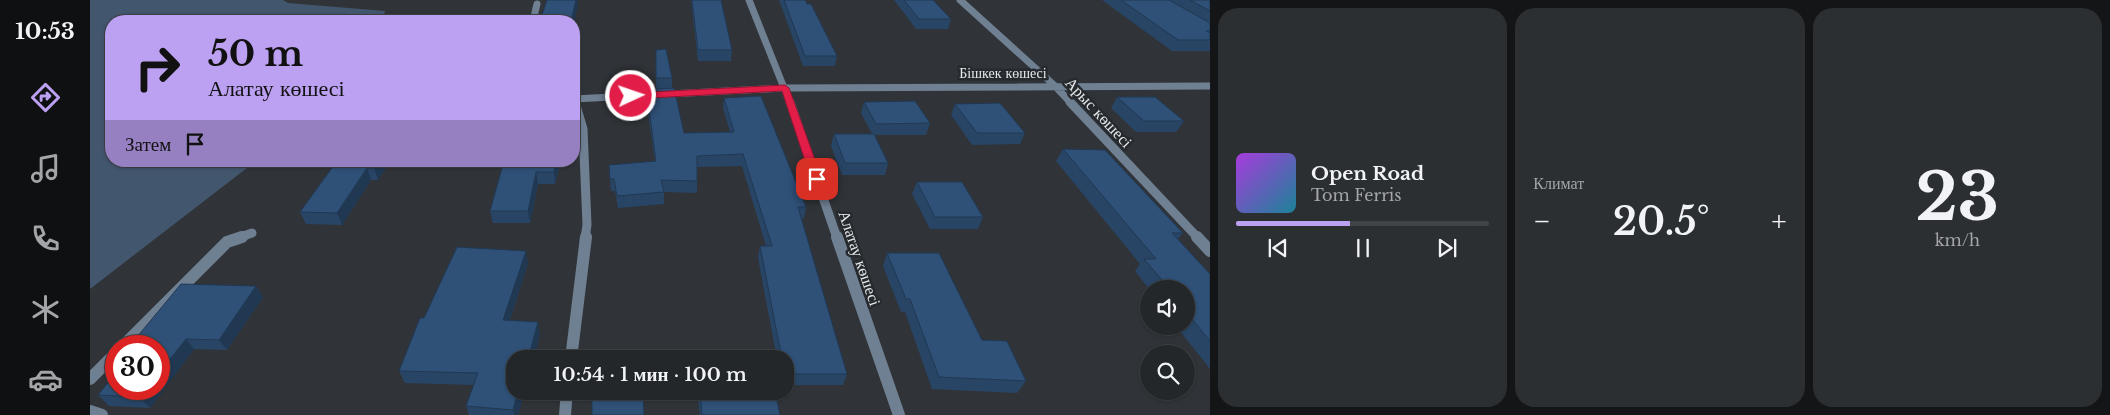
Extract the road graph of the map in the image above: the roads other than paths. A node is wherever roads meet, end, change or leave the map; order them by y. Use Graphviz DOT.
graph roads {
  1 [pos="749,0"];
  2 [pos="960,0"];
  3 [pos="537,4"];
  4 [pos="534,15"];
  5 [pos="1054,85"];
  6 [pos="1210,86"];
  7 [pos="785,88"];
  8 [pos="580,99"];
  9 [pos="580,119"];
  10 [pos="252,233"];
  11 [pos="1210,251"];
  12 [pos="134,335"];
  13 [pos="572,350"];
  14 [pos="105,364"];
  15 [pos="90,379"];
  16 [pos="566,400"];
  17 [pos="90,411"];
  18 [pos="102,415"];
  19 [pos="565,415"];
  20 [pos="899,415"];
  1 -- 7 [label="street, Алатау көшесі"];
  2 -- 5 [label="street, Арыс көшесі"];
  3 -- 4 [label="street"];
  5 -- 6 [label="street, Бішкек көшесі"];
  5 -- 7 [label="street, Бішкек көшесі"];
  5 -- 11 [label="street, Арыс көшесі"];
  7 -- 8 [label="street, Бішкек көшесі"];
  7 -- 20 [label="street, Алатау көшесі"];
  9 -- 13 [label="street"];
  10 -- 12 [label="street"];
  14 -- 15 [label="street"];
  16 -- 19 [label="street"];
  17 -- 18 [label="street"];
}
